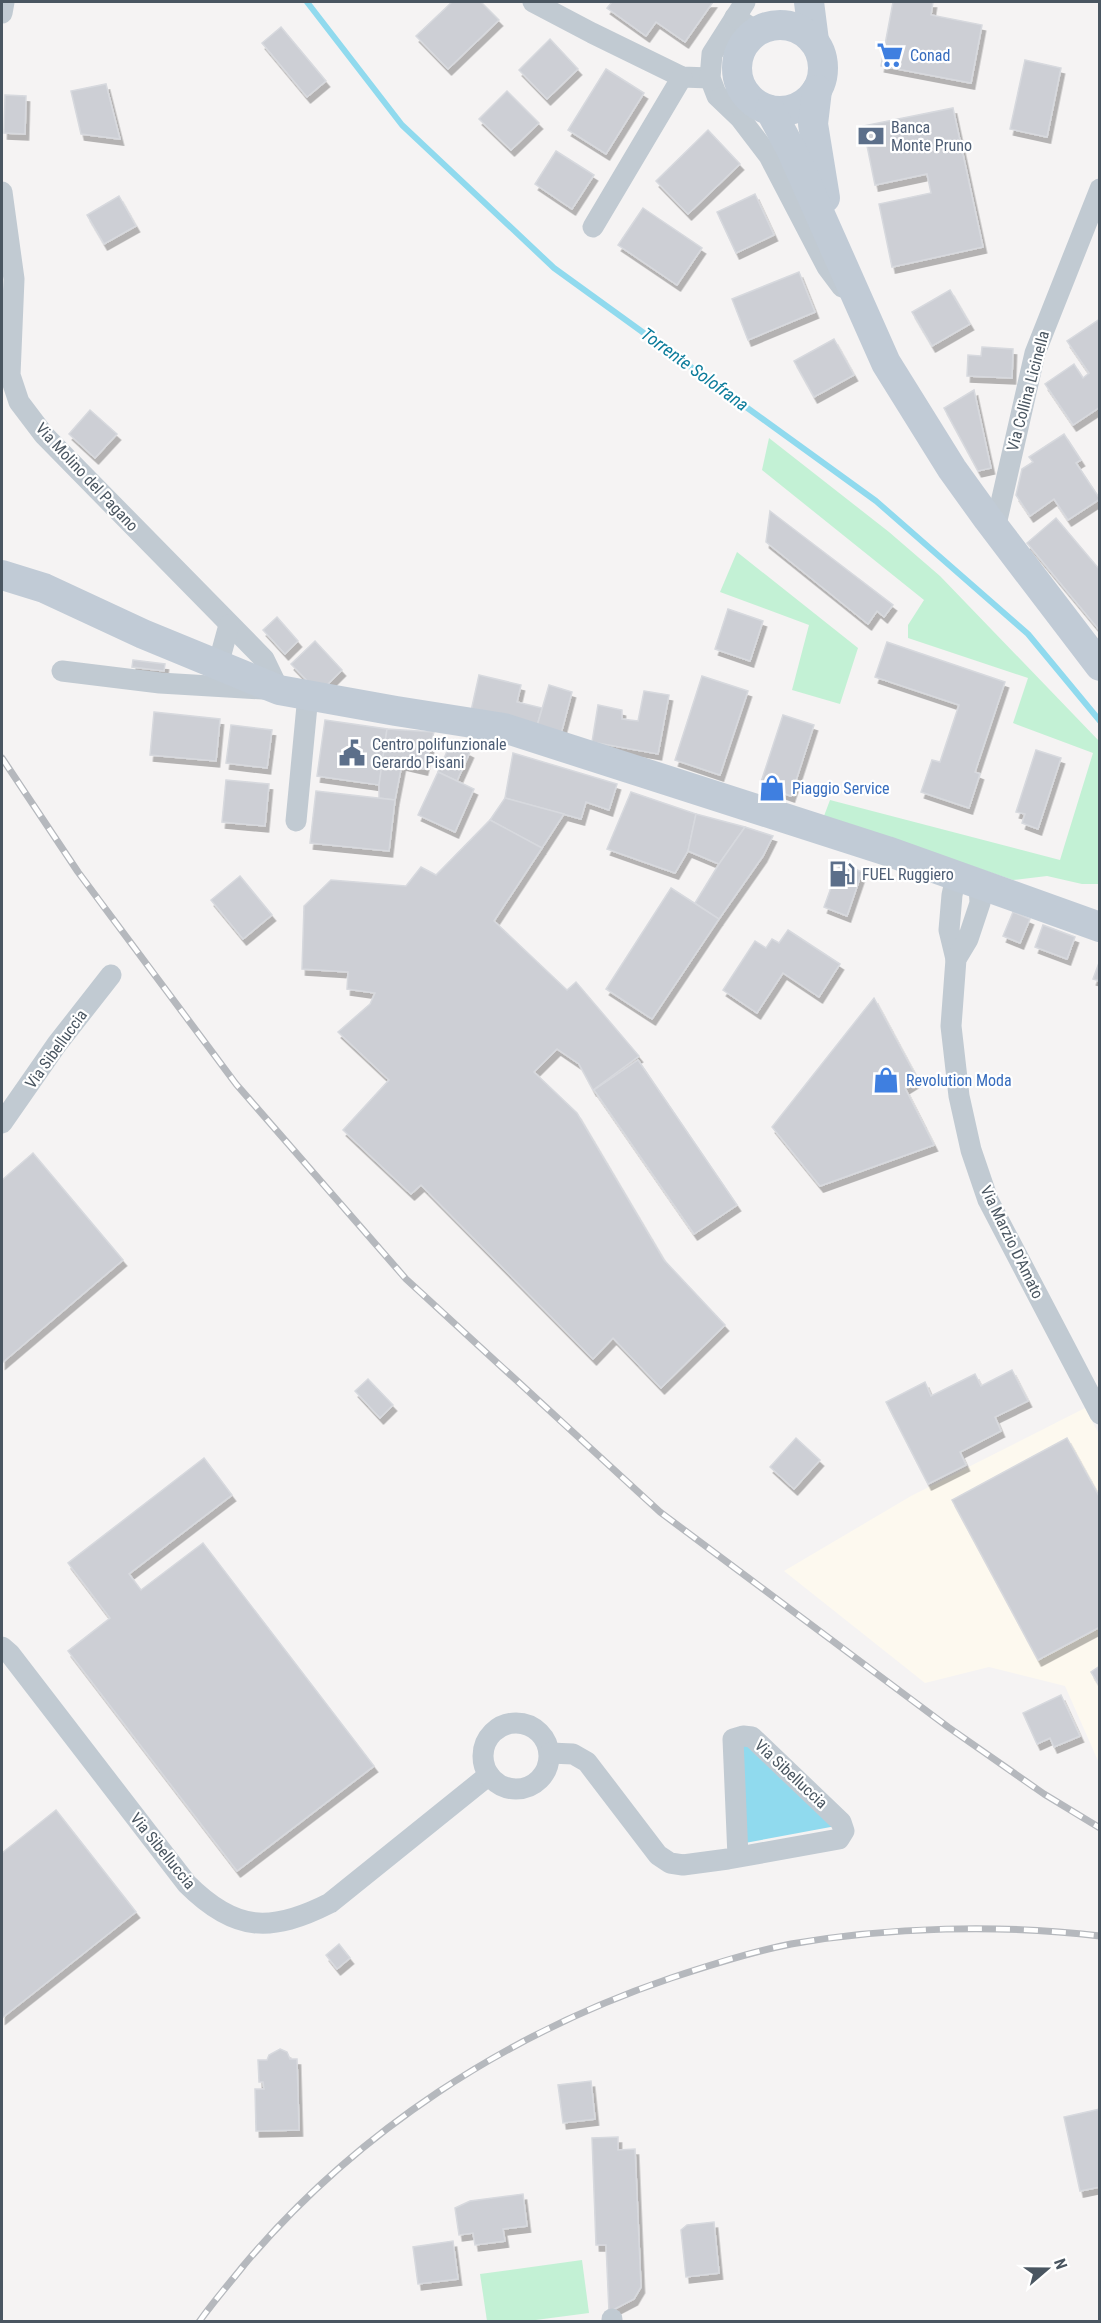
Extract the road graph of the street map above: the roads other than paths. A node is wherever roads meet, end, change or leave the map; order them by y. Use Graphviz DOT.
graph roads {
  1 [pos="4,2"];
  2 [pos="532,2"];
  3 [pos="772,2"];
  4 [pos="809,2"];
  5 [pos="2,12"];
  6 [pos="746,17"];
  7 [pos="814,41"];
  8 [pos="682,77"];
  9 [pos="714,87"];
  10 [pos="817,90"];
  11 [pos="767,109"];
  12 [pos="1100,189"];
  13 [pos="2,192"];
  14 [pos="593,227"];
  15 [pos="834,245"];
  16 [pos="862,310"];
  17 [pos="995,529"];
  18 [pos="2,575"];
  19 [pos="229,625"];
  20 [pos="1099,663"];
  21 [pos="218,664"];
  22 [pos="62,671"];
  23 [pos="294,692"];
  24 [pos="296,821"];
  25 [pos="967,881"];
  26 [pos="1100,927"];
  27 [pos="956,959"];
  28 [pos="111,975"];
  29 [pos="2,1123"];
  30 [pos="1100,1414"];
  31 [pos="2,1647"];
  32 [pos="550,1753"];
  33 [pos="489,1775"];
  34 [pos="738,1857"];
  1 -- 5 [label="street"];
  2 -- 8 [label="street"];
  3 -- 6 [label="main road"];
  4 -- 7 [label="main road"];
  6 -- 7 [label="main road"];
  6 -- 9 [label="street"];
  6 -- 11 [label="main road"];
  7 -- 10 [label="main road"];
  8 -- 9 [label="street"];
  8 -- 14 [label="street"];
  9 -- 11 [label="street"];
  9 -- 16 [label="street"];
  10 -- 11 [label="main road"];
  10 -- 15 [label="main road"];
  11 -- 15 [label="main road"];
  12 -- 17 [label="street, Via Collina Licinella"];
  13 -- 19 [label="street, Via Molino del Pagano"];
  15 -- 16 [label="main road"];
  16 -- 17 [label="main road"];
  17 -- 20 [label="main road"];
  18 -- 21 [label="main road"];
  19 -- 21 [label="street"];
  19 -- 23 [label="street, Via Molino del Pagano"];
  21 -- 23 [label="main road"];
  22 -- 23 [label="street"];
  23 -- 24 [label="street"];
  23 -- 25 [label="main road"];
  25 -- 26 [label="main road"];
  25 -- 27 [label="street"];
  25 -- 27 [label="street, Via Marzio D'Amato"];
  27 -- 30 [label="street, Via Marzio D'Amato"];
  28 -- 29 [label="street, Via Sibelluccia"];
  31 -- 33 [label="street, Via Sibelluccia"];
  32 -- 33 [label="street"];
  32 -- 33 [label="street"];
  32 -- 34 [label="street, Via Sibelluccia"];
  34 -- 34 [label="street, Via Sibelluccia"];
}
